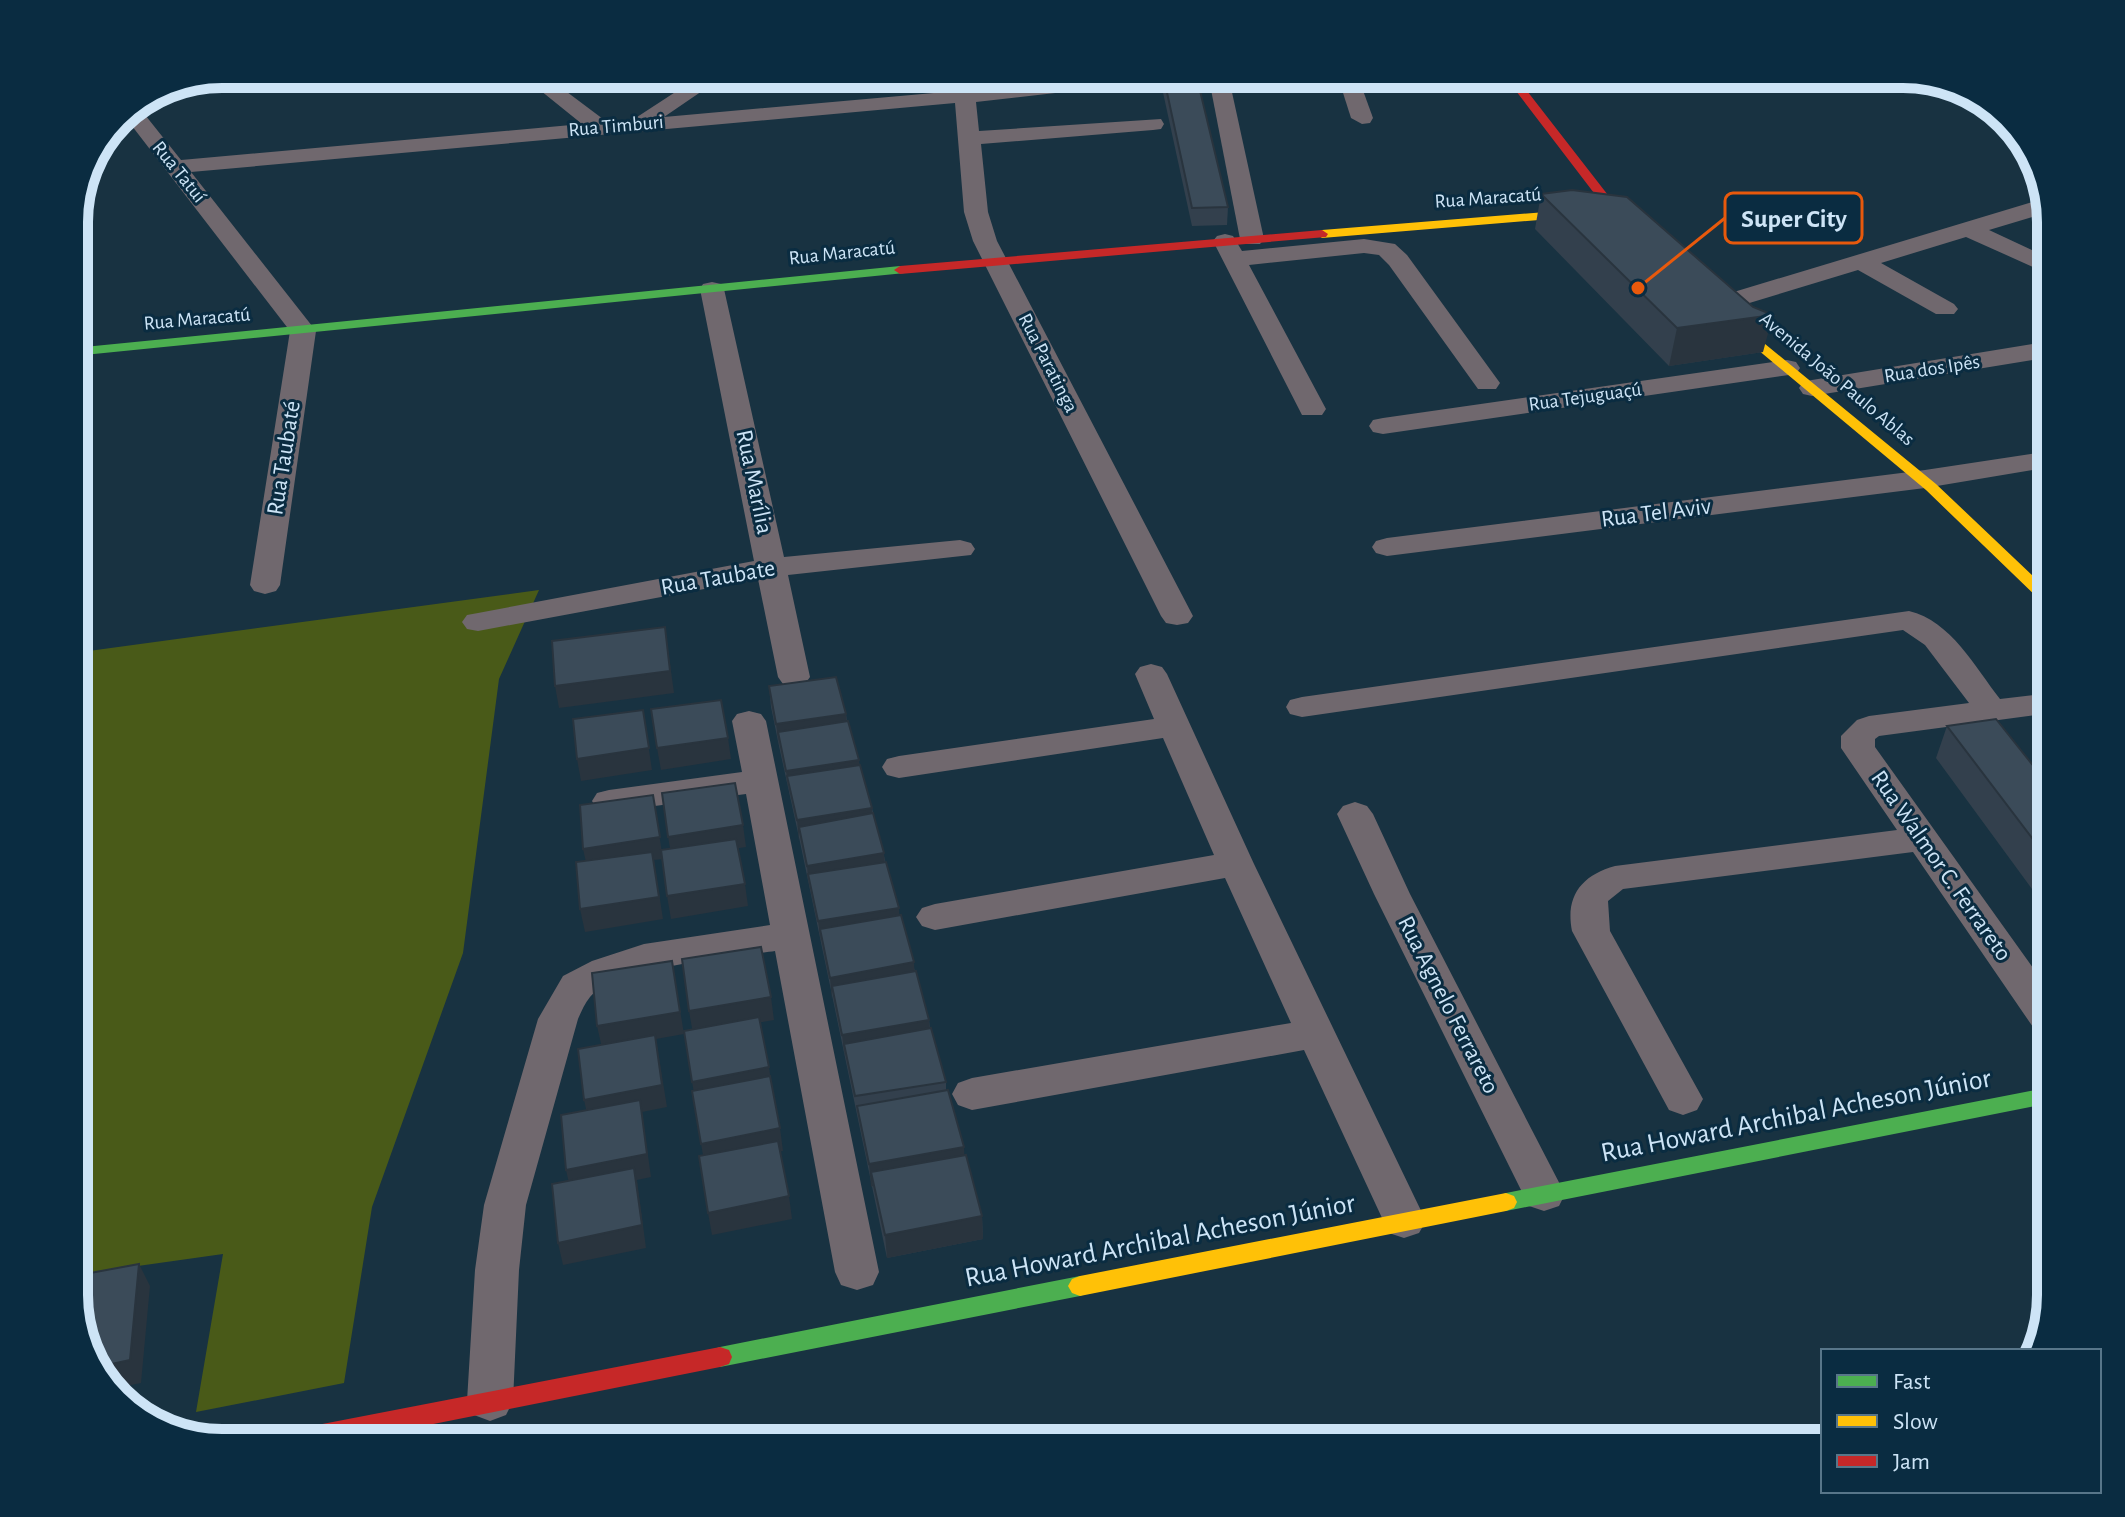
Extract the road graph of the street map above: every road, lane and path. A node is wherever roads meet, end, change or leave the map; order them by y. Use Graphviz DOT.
graph roads {
  1 [pos="548,88"];
  2 [pos="694,88"];
  3 [pos="1057,88"];
  4 [pos="1221,88"];
  5 [pos="1352,88"];
  6 [pos="1519,88"];
  7 [pos="965,95"];
  8 [pos="1362,118"];
  9 [pos="137,119"];
  10 [pos="636,124"];
  11 [pos="1153,124"];
  12 [pos="600,127"];
  13 [pos="969,138"];
  14 [pos="174,167"];
  15 [pos="2036,208"];
  16 [pos="1614,211"];
  17 [pos="1968,229"];
  18 [pos="1640,237"];
  19 [pos="1252,239"];
  20 [pos="1229,250"];
  21 [pos="995,260"];
  22 [pos="2037,261"];
  23 [pos="1861,262"];
  24 [pos="712,289"];
  25 [pos="1708,301"];
  26 [pos="1945,309"];
  27 [pos="303,331"];
  28 [pos="88,351"];
  29 [pos="2037,351"];
  30 [pos="1787,368"];
  31 [pos="1487,383"];
  32 [pos="1812,388"];
  33 [pos="1312,409"];
  34 [pos="1383,426"];
  35 [pos="2037,461"];
  36 [pos="1925,479"];
  37 [pos="1387,547"];
  38 [pos="960,549"];
  39 [pos="773,567"];
  40 [pos="265,585"];
  41 [pos="2037,587"];
  42 [pos="1177,616"];
  43 [pos="478,622"];
  44 [pos="1151,674"];
  45 [pos="794,677"];
  46 [pos="2037,705"];
  47 [pos="1302,707"];
  48 [pos="1992,711"];
  49 [pos="749,721"];
  50 [pos="1175,726"];
  51 [pos="899,767"];
  52 [pos="759,781"];
  53 [pos="590,804"];
  54 [pos="1355,814"];
  55 [pos="1922,839"];
  56 [pos="1236,864"];
  57 [pos="935,917"];
  58 [pos="791,935"];
  59 [pos="2037,1003"];
  60 [pos="1315,1033"];
  61 [pos="972,1094"];
  62 [pos="2037,1098"];
  63 [pos="1683,1099"];
  64 [pos="1544,1194"];
  65 [pos="1404,1221"];
  66 [pos="857,1272"];
  67 [pos="490,1401"];
  68 [pos="351,1429"];
  1 -- 12 [label="street"];
  2 -- 10 [label="street"];
  3 -- 7 [label="street, Rua Timburi"];
  4 -- 19 [label="street"];
  5 -- 8 [label="street"];
  6 -- 16 [label="street"];
  7 -- 10 [label="street, Rua Timburi"];
  7 -- 13 [label="street, Rua Paratinga"];
  9 -- 14 [label="street, Rua Tatuí"];
  10 -- 12 [label="street, Rua Timburi"];
  11 -- 13 [label="street"];
  12 -- 14 [label="street, Rua Timburi"];
  13 -- 21 [label="street, Rua Paratinga"];
  14 -- 27 [label="street, Rua Tatuí"];
  15 -- 17 [label="street"];
  16 -- 18 [label="street"];
  16 -- 19 [label="street, Rua Maracatú"];
  17 -- 22 [label="street"];
  17 -- 23 [label="street"];
  19 -- 20 [label="street, Rua Maracatú"];
  20 -- 21 [label="street, Rua Maracatú"];
  20 -- 31 [label="street"];
  20 -- 33 [label="street"];
  21 -- 24 [label="street, Rua Maracatú"];
  21 -- 42 [label="street, Rua Paratinga"];
  23 -- 25 [label="street"];
  23 -- 26 [label="street"];
  24 -- 27 [label="street, Rua Maracatú"];
  24 -- 39 [label="street, Rua Marília"];
  25 -- 30 [label="street, Avenida João Paulo Ablas"];
  27 -- 28 [label="street, Rua Maracatú"];
  27 -- 40 [label="street, Rua Taubaté"];
  29 -- 32 [label="street, Rua dos Ipês"];
  30 -- 32 [label="street, Avenida João Paulo Ablas"];
  30 -- 34 [label="street, Rua Tejuguaçú"];
  32 -- 36 [label="street, Avenida João Paulo Ablas"];
  35 -- 36 [label="street, Rua Tel Aviv"];
  36 -- 37 [label="street, Rua Tel Aviv"];
  36 -- 41 [label="street, Avenida João Paulo Ablas"];
  38 -- 39 [label="street, Rua Taubate"];
  39 -- 43 [label="street, Rua Taubate"];
  39 -- 45 [label="street, Rua Marília"];
  44 -- 50 [label="street"];
  46 -- 48 [label="street"];
  47 -- 48 [label="street"];
  48 -- 55 [label="street, Rua Walmor C. Ferrareto"];
  49 -- 52 [label="street"];
  50 -- 51 [label="street"];
  50 -- 56 [label="street"];
  52 -- 53 [label="street"];
  52 -- 58 [label="street"];
  54 -- 64 [label="street, Rua Agnelo Ferrareto"];
  55 -- 59 [label="street, Rua Walmor C. Ferrareto"];
  55 -- 63 [label="street"];
  56 -- 57 [label="street"];
  56 -- 60 [label="street"];
  58 -- 66 [label="street"];
  58 -- 67 [label="street"];
  60 -- 61 [label="street"];
  60 -- 65 [label="street"];
  62 -- 64 [label="street, Rua Howard Archibal Acheson Júnior"];
  64 -- 65 [label="street, Rua Howard Archibal Acheson Júnior"];
  65 -- 67 [label="street, Rua Howard Archibal Acheson Júnior"];
  67 -- 68 [label="street, Rua Howard Archibal Acheson Júnior"];
}
